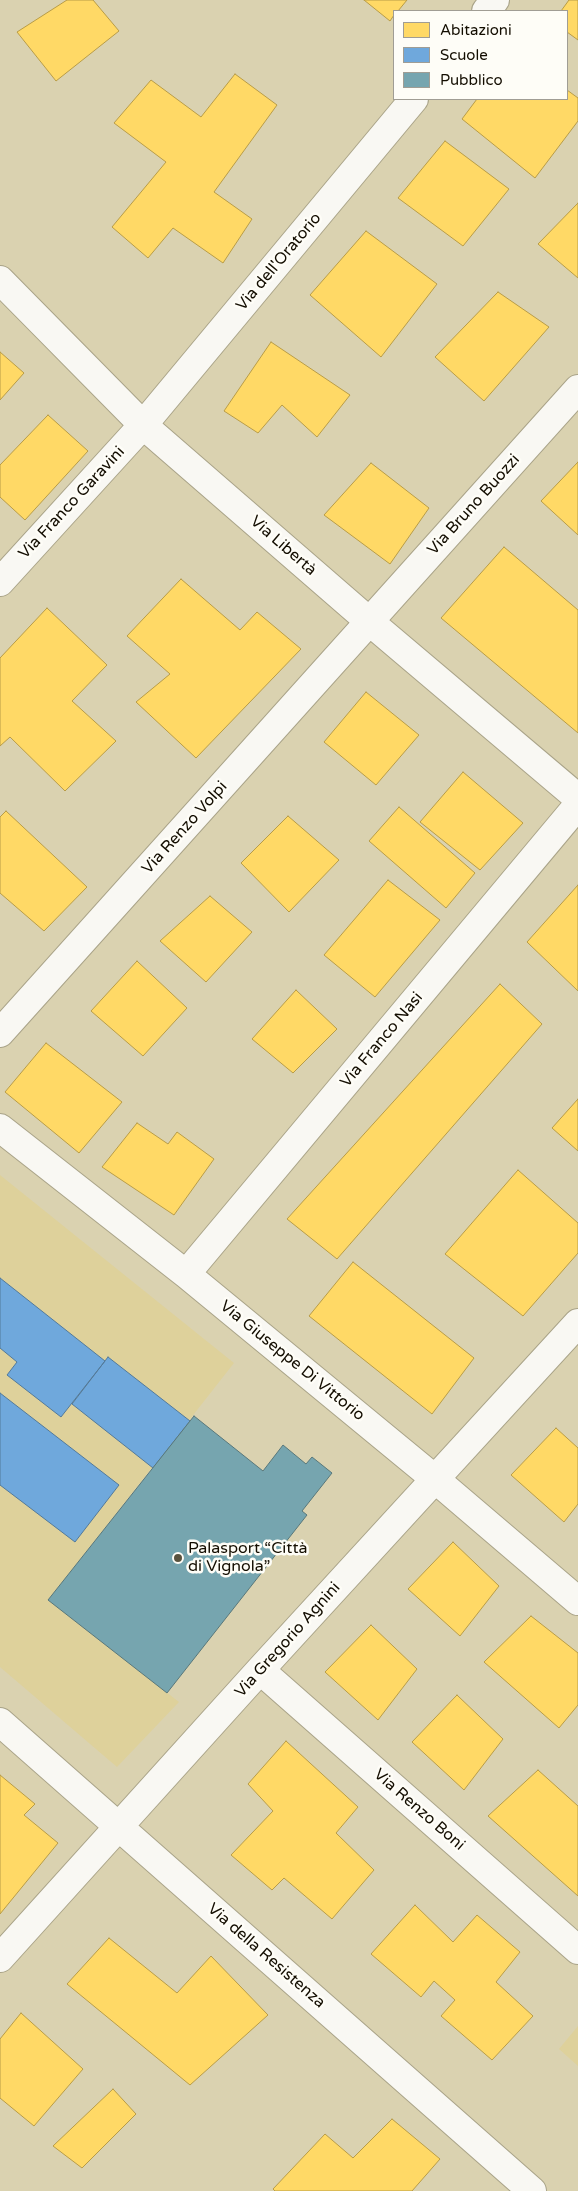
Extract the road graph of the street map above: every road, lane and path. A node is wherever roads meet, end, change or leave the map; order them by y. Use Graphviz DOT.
graph roads {
  1 [pos="496,0"];
  2 [pos="487,10"];
  3 [pos="413,100"];
  4 [pos="0,280"];
  5 [pos="578,389"];
  6 [pos="143,425"];
  7 [pos="0,582"];
  8 [pos="370,622"];
  9 [pos="578,798"];
  10 [pos="578,805"];
  11 [pos="0,1034"];
  12 [pos="0,1128"];
  13 [pos="186,1274"];
  14 [pos="578,1324"];
  15 [pos="435,1479"];
  16 [pos="578,1601"];
  17 [pos="260,1670"];
  18 [pos="0,1722"];
  19 [pos="120,1827"];
  20 [pos="578,1950"];
  21 [pos="0,1958"];
  22 [pos="532,2191"];
  1 -- 2 [label="street"];
  3 -- 6 [label="street, Via dell'Oratorio"];
  4 -- 6 [label="street, Via Libertà"];
  5 -- 8 [label="street, Via Bruno Buozzi"];
  6 -- 7 [label="street, Via Franco Garavini"];
  6 -- 8 [label="street, Via Libertà"];
  8 -- 9 [label="street, Via Libertà"];
  8 -- 11 [label="street, Via Renzo Volpi"];
  10 -- 13 [label="street, Via Franco Nasi"];
  12 -- 13 [label="street, Via Giuseppe Di Vittorio"];
  13 -- 15 [label="street, Via Giuseppe Di Vittorio"];
  14 -- 15 [label="street, Via Gregorio Agnini"];
  15 -- 16 [label="street, Via Giuseppe Di Vittorio"];
  15 -- 17 [label="street, Via Gregorio Agnini"];
  17 -- 19 [label="street, Via Gregorio Agnini"];
  17 -- 20 [label="street, Via Renzo Boni"];
  18 -- 19 [label="street, Via della Resistenza"];
  19 -- 21 [label="street, Via Gregorio Agnini"];
  19 -- 22 [label="street, Via della Resistenza"];
}
